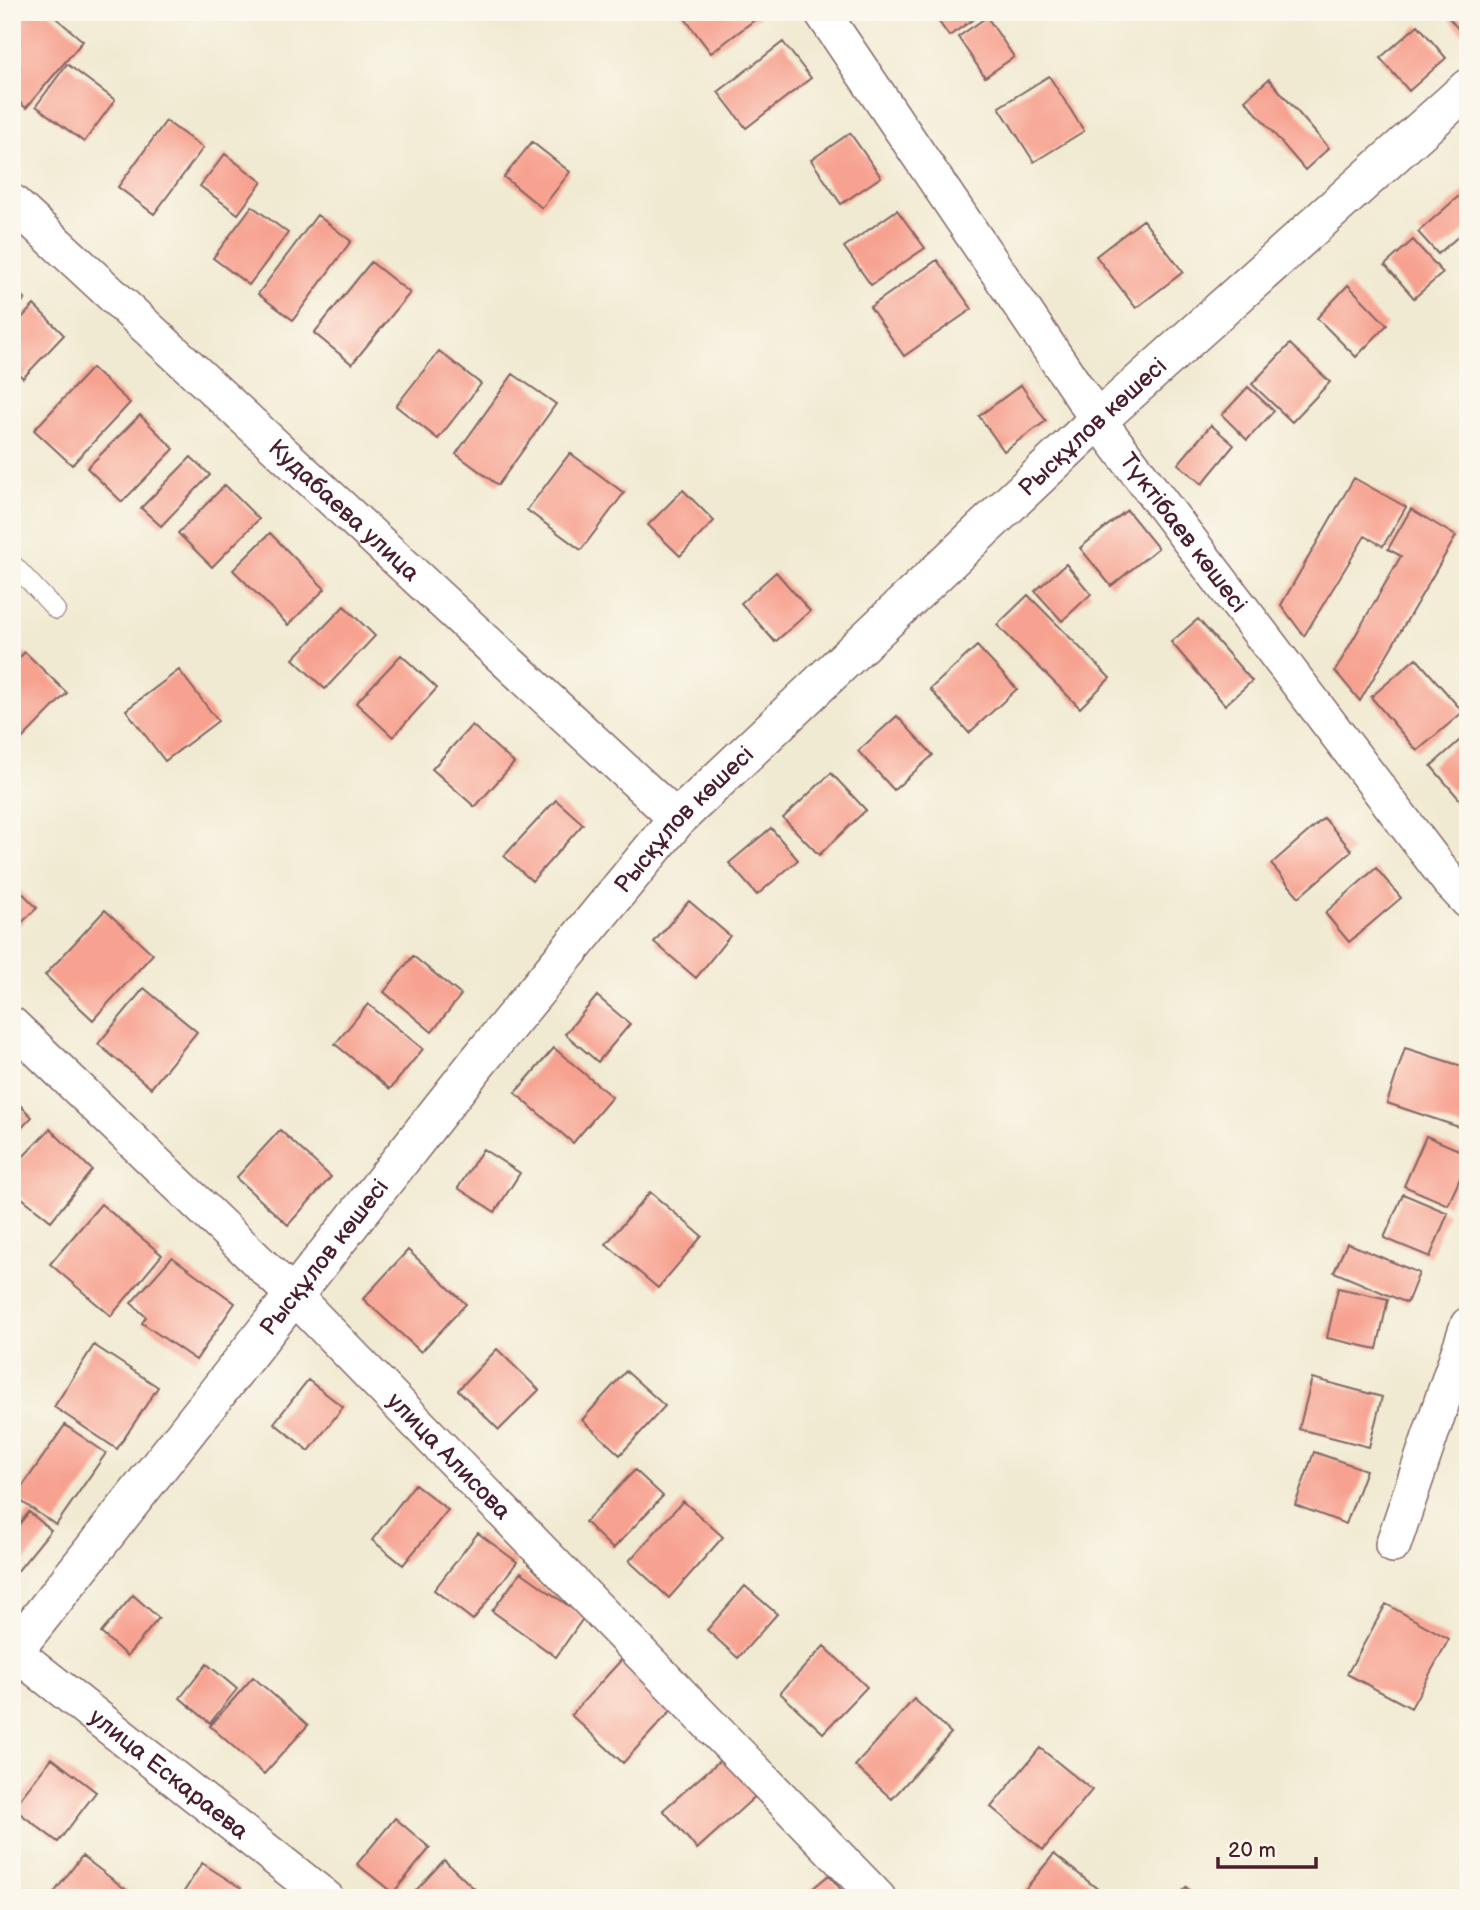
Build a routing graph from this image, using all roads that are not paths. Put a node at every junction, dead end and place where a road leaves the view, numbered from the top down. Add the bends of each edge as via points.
1 (822, 12) edge
2 (1468, 88) edge
3 (12, 202) edge
4 (1098, 420) junction
5 (12, 563) edge
6 (56, 610) dead end
7 (677, 819) junction
8 (1468, 901) edge
9 (12, 1025) edge
10 (293, 1294) junction
11 (1468, 1325) edge
12 (1393, 1545) dead end
13 (13, 1651) edge
14 (326, 1898) edge
15 (878, 1898) edge

1 - 4 street, Түктібаев көшесі
2 - 4 street, Рысқұлов көшесі
3 - 7 street, Кудабаева улица
4 - 7 street, Рысқұлов көшесі
4 - 8 street, Түктібаев көшесі
5 - 6 lane
7 - 10 street, Рысқұлов көшесі
9 - 10 street, улица Алисова
10 - 13 street, Рысқұлов көшесі
10 - 15 street, улица Алисова
11 - 12 street
13 - 14 street, улица Ескараева

